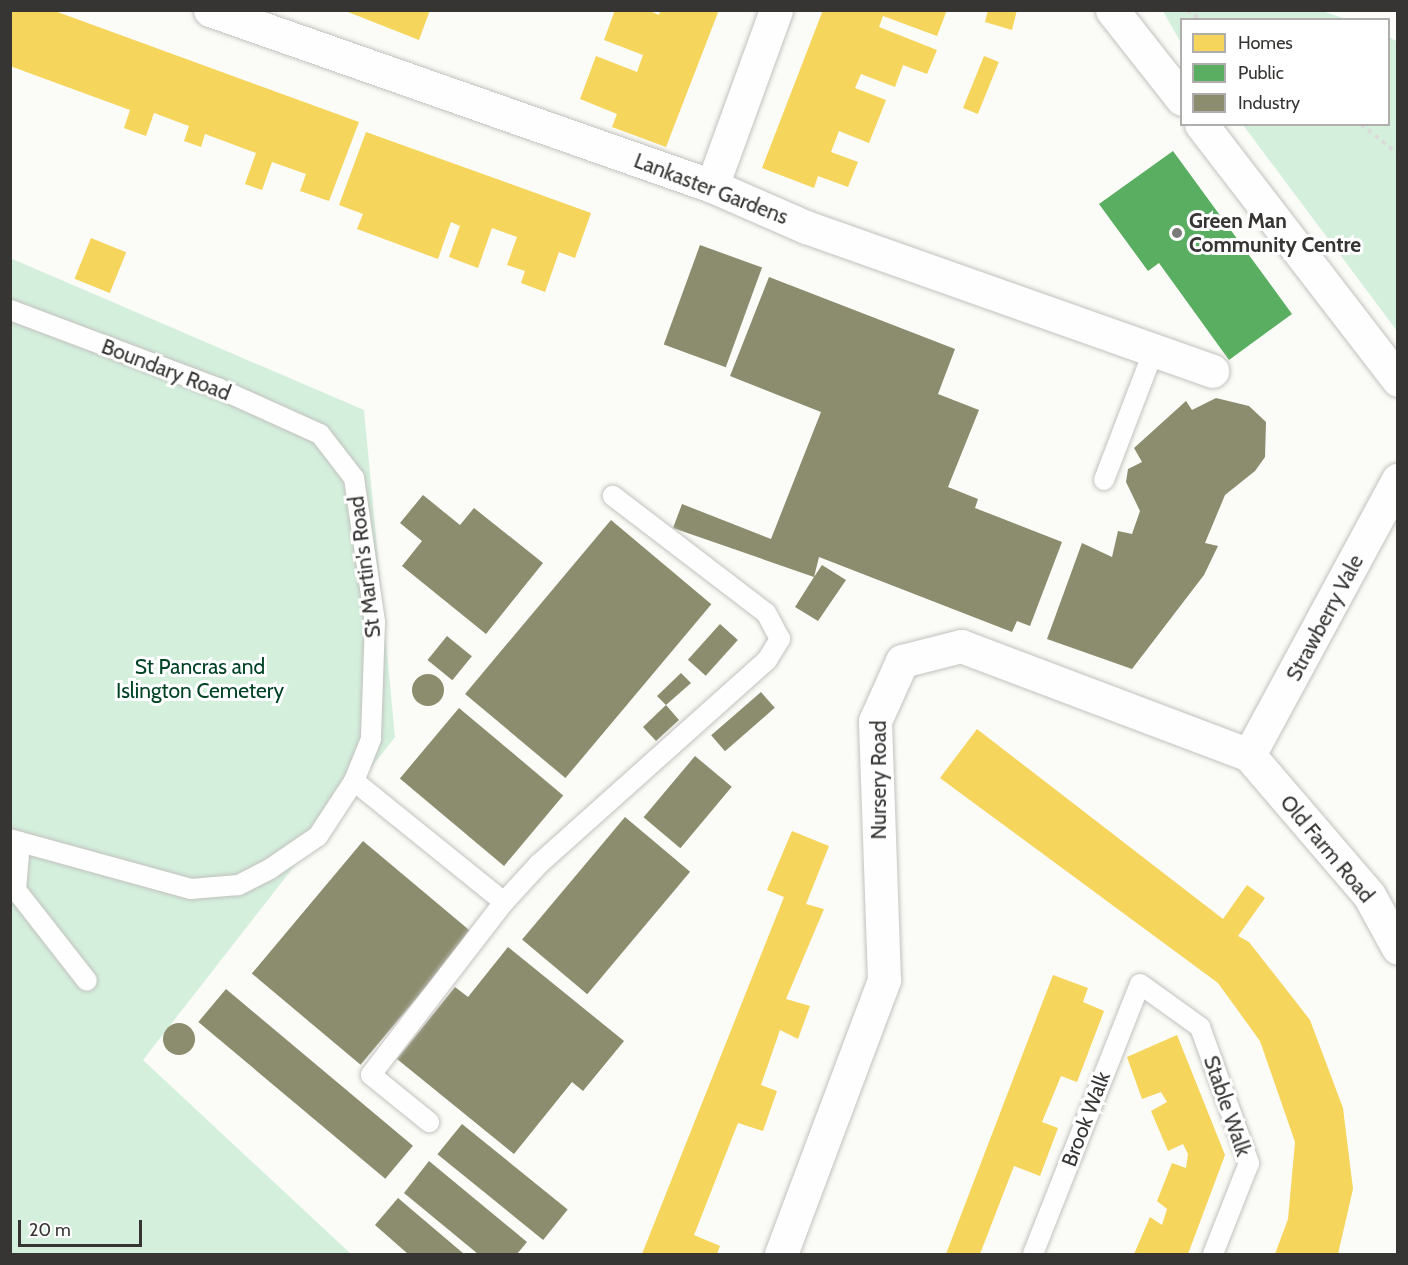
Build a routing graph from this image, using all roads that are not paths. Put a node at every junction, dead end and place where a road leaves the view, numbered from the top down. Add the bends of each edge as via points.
1 (210, 10) edge
2 (776, 10) edge
3 (1112, 10) edge
4 (1180, 96) edge
5 (1203, 126) edge
6 (712, 186) junction
7 (10, 310) edge
8 (1154, 350) junction
9 (1212, 371) dead end
10 (1398, 381) edge
11 (320, 434) joint
12 (1104, 480) dead end
13 (1398, 480) edge
14 (613, 496) dead end
15 (1249, 755) junction
16 (354, 781) junction
17 (15, 840) edge
18 (504, 902) junction
19 (1398, 948) edge
20 (87, 981) dead end
21 (1140, 984) joint
22 (429, 1122) dead end
23 (781, 1254) edge
24 (1033, 1254) edge
25 (1213, 1254) edge

1 - 6 street, Lankaster Gardens
2 - 6 street
3 - 4 street
5 - 10 street
6 - 8 street, Lankaster Gardens via 806,227
7 - 11 lane, Boundary Road via 218,388
8 - 9 street, Lankaster Gardens
8 - 12 lane
11 - 16 lane, St Martin's Road via 354,478 375,622 371,739
13 - 15 street, Strawberry Vale
14 - 18 lane via 766,613 780,639 767,660 539,864
15 - 19 street, Old Farm Road via 1369,895
15 - 23 street, Nursery Road via 961,646 902,661 875,721 884,980
16 - 17 lane, St Martin's Road via 318,836 238,885 191,889
16 - 18 lane
17 - 20 lane via 16,890
18 - 22 lane via 371,1076
21 - 24 lane, Brook Walk
21 - 25 lane, Stable Walk via 1200,1027 1249,1162

